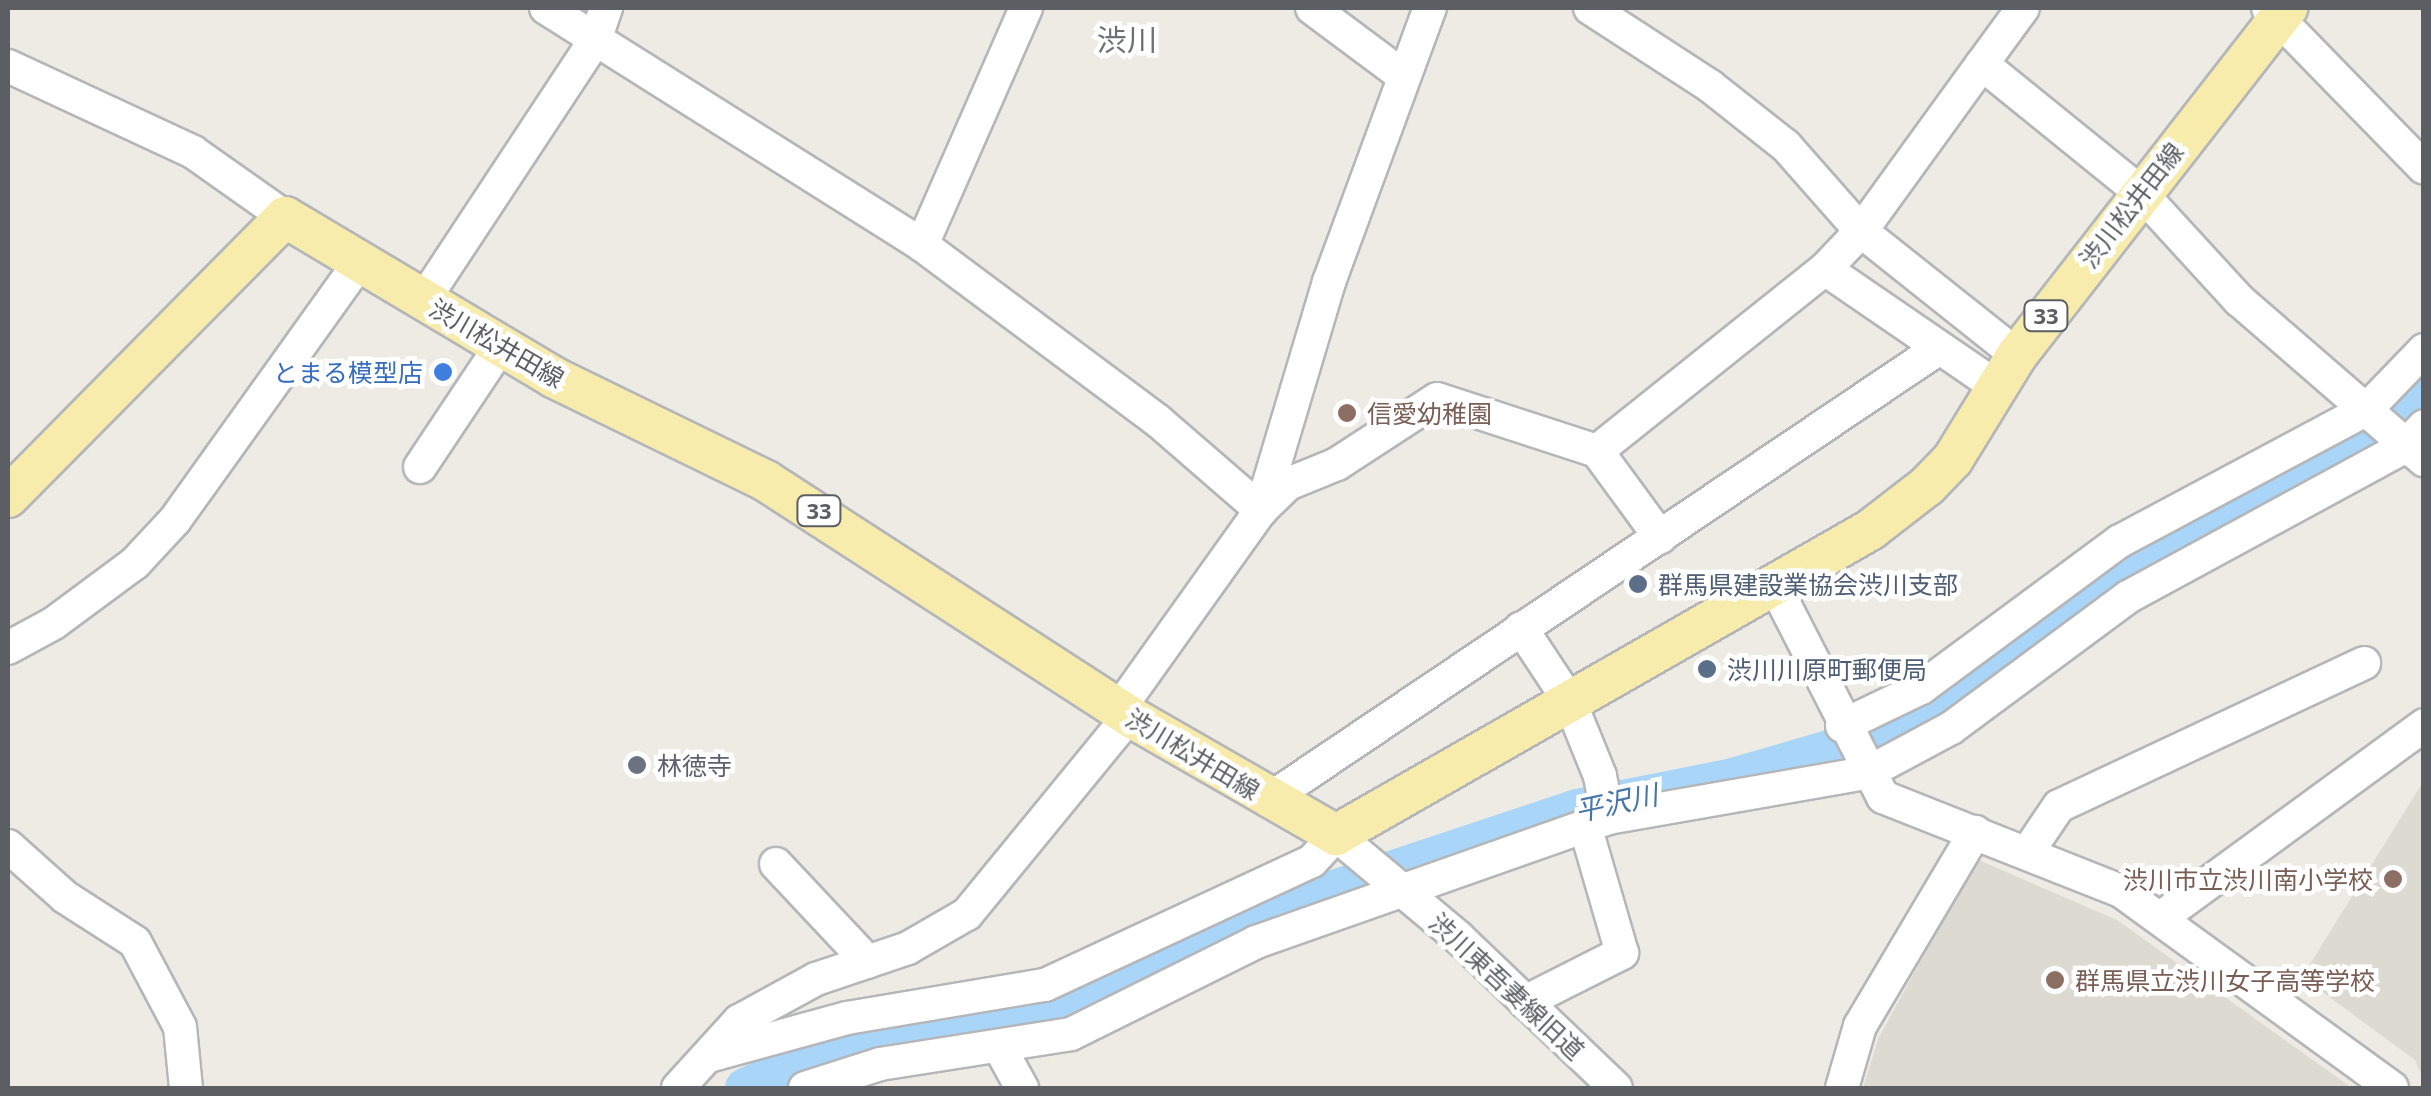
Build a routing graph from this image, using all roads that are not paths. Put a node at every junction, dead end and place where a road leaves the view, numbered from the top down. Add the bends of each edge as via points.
1 (546, 8) edge
2 (606, 8) edge
3 (1026, 8) edge
4 (1312, 8) edge
5 (1430, 8) edge
6 (1590, 8) edge
7 (2023, 8) edge
8 (2278, 10) edge
9 (594, 40) junction
10 (1982, 64) junction
11 (8, 66) edge
12 (1402, 75) junction
13 (2424, 168) edge
14 (2140, 192) junction
15 (284, 217) junction
16 (1861, 231) junction
17 (922, 245) junction
18 (359, 263) junction
19 (1825, 270) junction
20 (423, 301) junction
21 (500, 347) junction
22 (1938, 349) junction
23 (2424, 350) edge
24 (2006, 371) junction
25 (2369, 411) junction
26 (2412, 443) edge
27 (1597, 451) junction
28 (420, 467) dead end
29 (8, 497) edge
30 (1261, 510) junction
31 (1660, 537) junction
32 (1774, 586) junction
33 (1520, 628) junction
34 (8, 648) edge
35 (2364, 663) dead end
36 (1570, 702) junction
37 (1124, 713) junction
38 (2424, 725) edge
39 (1844, 730) junction
40 (1864, 768) junction
41 (1268, 800) junction
42 (1600, 818) junction
43 (1975, 832) junction
44 (8, 846) edge
45 (1349, 846) junction
46 (2027, 854) junction
47 (776, 864) dead end
48 (1402, 888) junction
49 (2162, 917) junction
50 (868, 962) junction
51 (1525, 1002) junction
52 (1000, 1048) junction
53 (712, 1055) junction
54 (186, 1088) edge
55 (678, 1088) edge
56 (805, 1088) edge
57 (1022, 1088) edge
58 (1616, 1088) edge
59 (1842, 1088) edge
60 (2392, 1088) edge

1 - 9 street
2 - 9 street
3 - 17 street
4 - 12 street
5 - 12 street
6 - 16 street via 1710,86 1786,146
7 - 10 street
8 - 13 street
8 - 14 main road, 渋川松井田線 / 33
9 - 17 street
9 - 20 street
10 - 14 street
10 - 16 street
11 - 15 street via 193,152
12 - 30 street via 1329,282
14 - 24 main road, 渋川松井田線 / 33
14 - 25 street via 2240,300
15 - 18 main road, 渋川松井田線 / 33
15 - 29 main road
16 - 19 street
16 - 24 street
17 - 30 street via 1156,420
18 - 20 main road, 渋川松井田線 / 33
18 - 34 street via 175,520 134,564 54,624
19 - 22 street
19 - 27 street
20 - 21 main road, 渋川松井田線 / 33
21 - 28 street
21 - 37 main road, 渋川松井田線 / 33 via 766,480
22 - 24 street
22 - 31 street
23 - 25 street
24 - 32 main road, 渋川松井田線 / 33 via 1953,458 1927,486 1870,530
25 - 26 street
25 - 39 street via 2120,542 1920,688
26 - 40 street via 2128,598 1952,728
27 - 30 street via 1437,399 1337,464 1288,484
27 - 31 street
30 - 37 street
31 - 33 street
32 - 36 main road, 渋川松井田線 / 33
32 - 39 street
33 - 36 street
33 - 41 street
35 - 46 street via 2060,806
36 - 42 street via 1600,776
36 - 45 main road, 渋川松井田線 / 33
37 - 41 main road, 渋川松井田線 / 33
37 - 50 street via 967,914
38 - 49 street
39 - 40 street
40 - 42 street
40 - 43 street via 1883,797
41 - 45 main road, 渋川松井田線 / 33
42 - 48 street
42 - 51 street via 1622,953
43 - 46 street
43 - 59 street via 1860,1026
44 - 54 street via 65,897 136,942 180,1027
45 - 48 street, 渋川東吾妻線旧道
45 - 53 street via 1045,985 846,1018
46 - 49 street via 2121,891
47 - 50 street
48 - 51 street, 渋川東吾妻線旧道
48 - 52 street via 1256,942 1071,1034
49 - 60 street
50 - 53 street via 816,979 740,1020
51 - 58 street, 渋川東吾妻線旧道
52 - 56 street via 880,1064
52 - 57 street
53 - 55 street

